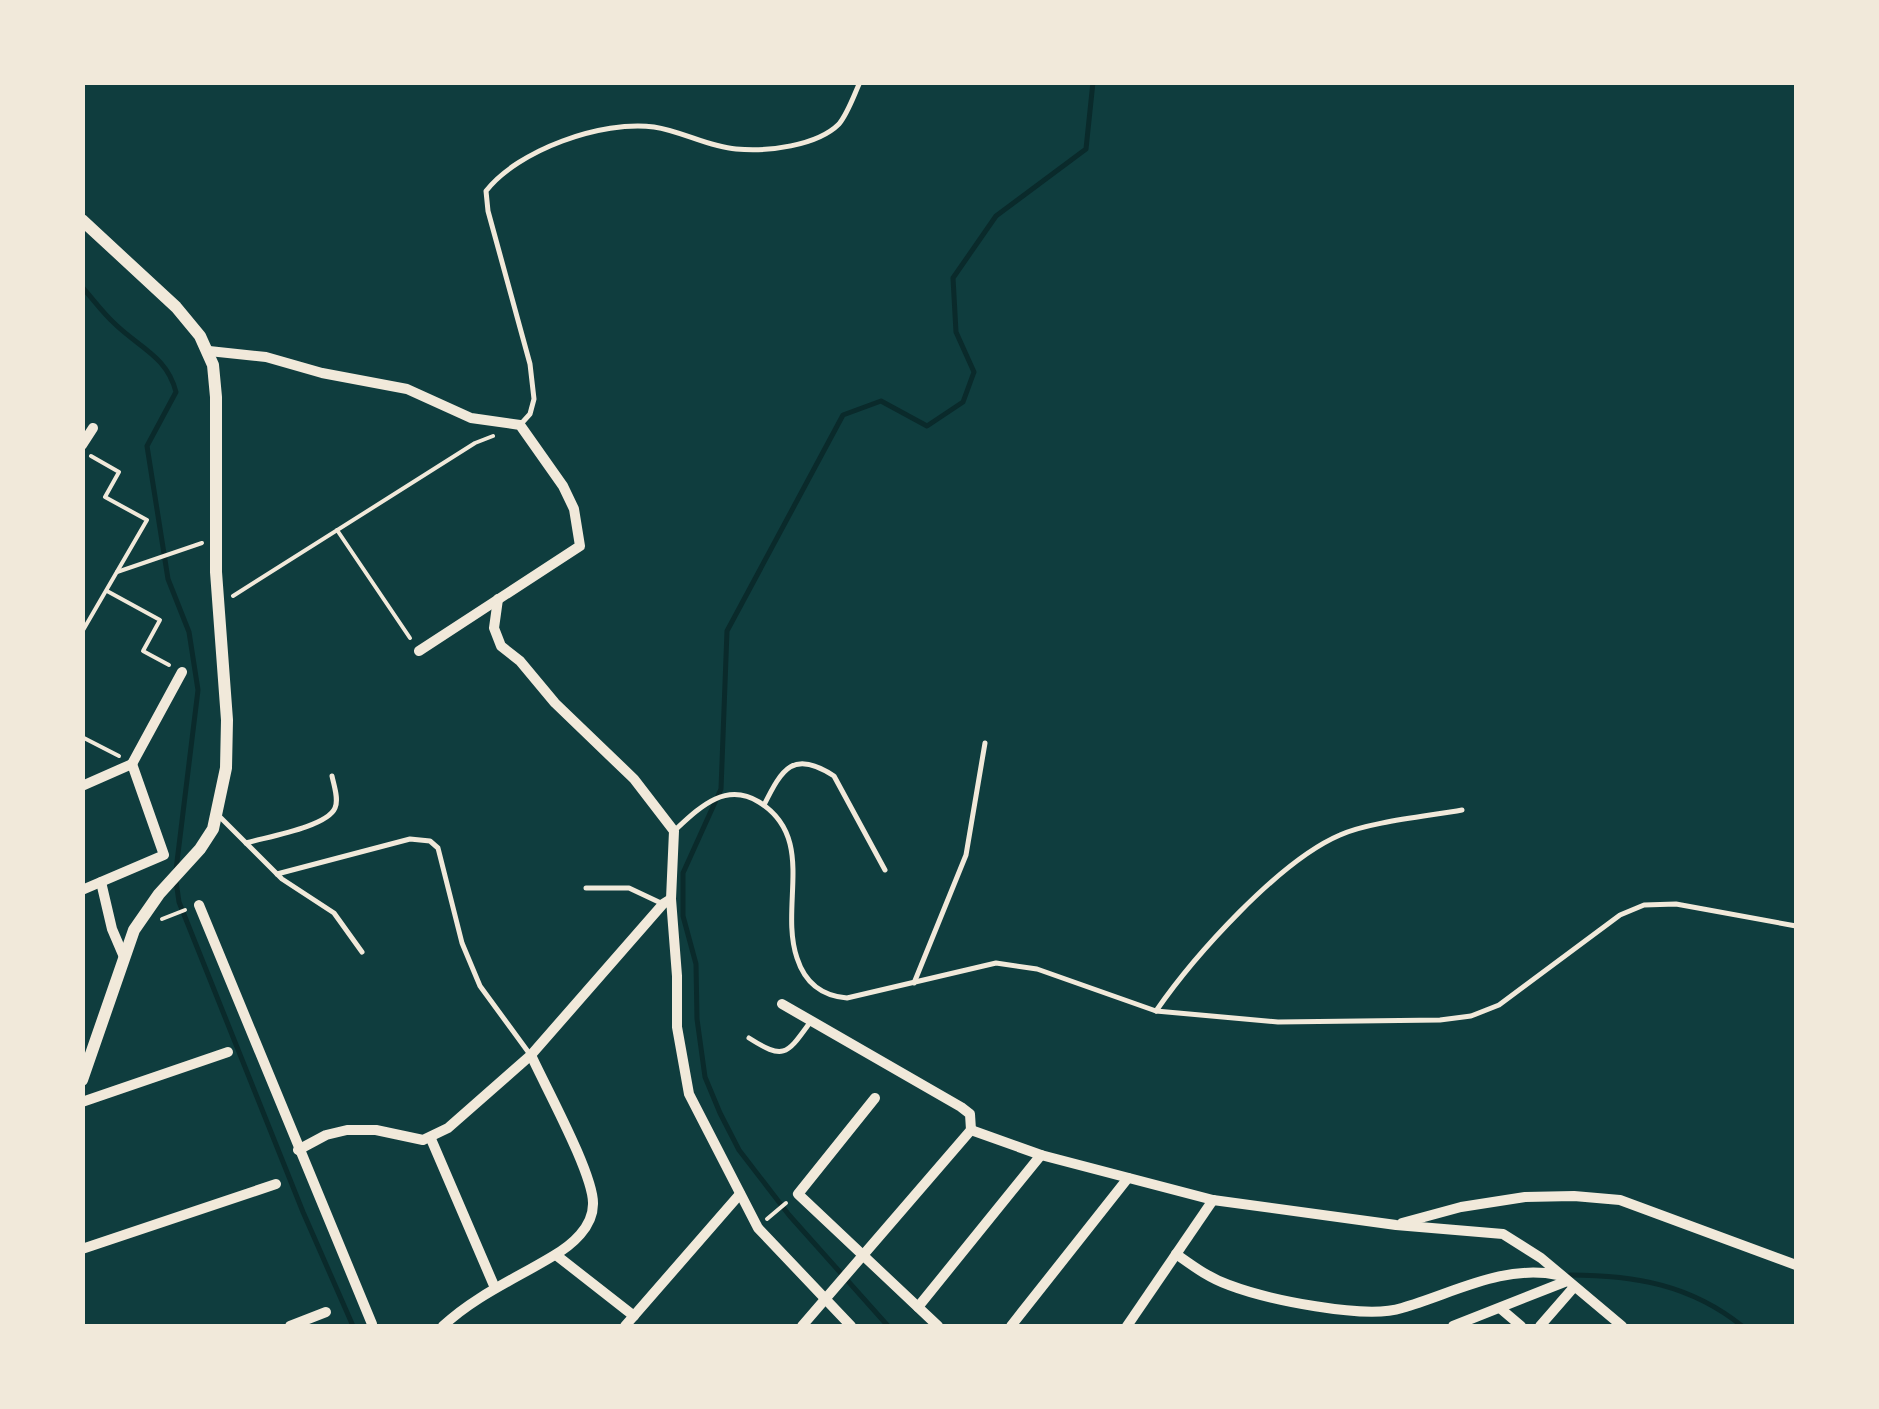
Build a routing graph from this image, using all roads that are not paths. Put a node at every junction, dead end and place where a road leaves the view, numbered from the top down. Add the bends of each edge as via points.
1 (860, 82) edge
2 (82, 220) edge
3 (208, 351) junction
4 (520, 425) junction
5 (93, 428) dead end
6 (82, 448) edge
7 (498, 599) junction
8 (419, 651) road end
9 (182, 672) road end
10 (984, 743) dead end
11 (132, 764) junction
12 (332, 776) dead end
13 (82, 786) edge
14 (764, 805) junction
15 (1462, 810) dead end
16 (218, 814) junction
17 (674, 831) junction
18 (246, 842) junction
19 (885, 870) dead end
20 (277, 874) junction
21 (101, 882) junction
22 (586, 888) dead end
23 (82, 890) edge
24 (667, 902) junction
25 (194, 907) road end
26 (1796, 926) edge
27 (362, 952) dead end
28 (124, 957) junction
29 (914, 983) junction
30 (782, 1004) dead end
31 (1156, 1010) junction
32 (812, 1021) junction
33 (749, 1038) dead end
34 (228, 1052) dead end
35 (531, 1055) junction
36 (82, 1080) edge
37 (875, 1098) dead end
38 (82, 1102) edge
39 (971, 1130) junction
40 (431, 1139) junction
41 (298, 1150) junction
42 (1040, 1155) junction
43 (1128, 1178) junction
44 (276, 1184) dead end
45 (740, 1194) junction
46 (1213, 1200) junction
47 (1396, 1225) junction
48 (82, 1249) edge
49 (556, 1254) junction
50 (1176, 1254) junction
51 (863, 1255) junction
52 (1796, 1265) edge
53 (1567, 1281) junction
54 (495, 1288) junction
55 (825, 1299) junction
56 (918, 1307) junction
57 (1501, 1309) junction
58 (326, 1312) dead end
59 (634, 1316) junction
60 (372, 1324) dead end
61 (1133, 1324) edge
62 (290, 1326) edge
63 (443, 1326) edge
64 (625, 1326) edge
65 (802, 1326) edge
66 (850, 1326) edge
67 (938, 1326) edge
68 (1011, 1326) edge
69 (1453, 1326) edge
70 (1521, 1326) edge
71 (1540, 1326) edge
72 (1622, 1326) edge

1 - 4 lane via 841,122 818,140 736,149 654,127 618,127 533,152 499,175 486,191 488,211 534,399
2 - 3 street via 176,307
3 - 4 street via 407,389 470,418
3 - 16 street via 216,379 215,539 227,732
4 - 7 street via 563,486 580,546
5 - 6 street
7 - 8 street
7 - 17 street via 494,628 501,646 634,779
9 - 11 street
10 - 29 lane via 966,856
11 - 13 street
11 - 21 street via 164,855
12 - 18 lane via 337,803 322,822
14 - 17 lane via 728,794 708,801
14 - 19 lane via 789,765 822,768 834,776
14 - 29 lane via 791,840 796,956 812,985 847,998
15 - 31 lane via 1343,833 1312,850 1208,946
16 - 18 lane
16 - 28 street via 200,849 134,930
17 - 24 street
18 - 20 lane
20 - 27 lane via 334,913
20 - 35 lane via 410,839 430,841 438,848 480,986
21 - 23 street
21 - 28 street
22 - 24 lane via 629,888
24 - 35 street
24 - 45 street via 688,1094
25 - 41 street
26 - 31 lane via 1676,904 1644,905 1499,1005 1471,1016 1278,1022
28 - 36 street
29 - 31 lane via 996,964 1037,970
30 - 32 street
32 - 33 lane via 781,1052
32 - 39 street via 961,1107 970,1114
34 - 38 street
35 - 40 street
35 - 49 street via 593,1203 585,1229
37 - 51 street via 795,1197
39 - 42 street
39 - 51 street
40 - 41 street via 347,1130
40 - 54 street
41 - 60 street
42 - 43 street
42 - 56 street
43 - 46 street
43 - 68 street
44 - 48 street
45 - 55 street via 758,1228
45 - 59 street
46 - 47 street
46 - 50 street
47 - 52 street via 1525,1197 1620,1200
47 - 53 street via 1504,1234
49 - 54 street
49 - 59 street
50 - 53 street via 1232,1286 1371,1314 1504,1274 1543,1272
50 - 61 street
51 - 55 street
51 - 56 street
53 - 57 street
53 - 71 street
53 - 72 street
54 - 63 street
55 - 65 street
55 - 66 street
56 - 67 street
57 - 69 street
57 - 70 street
58 - 62 street
59 - 64 street

